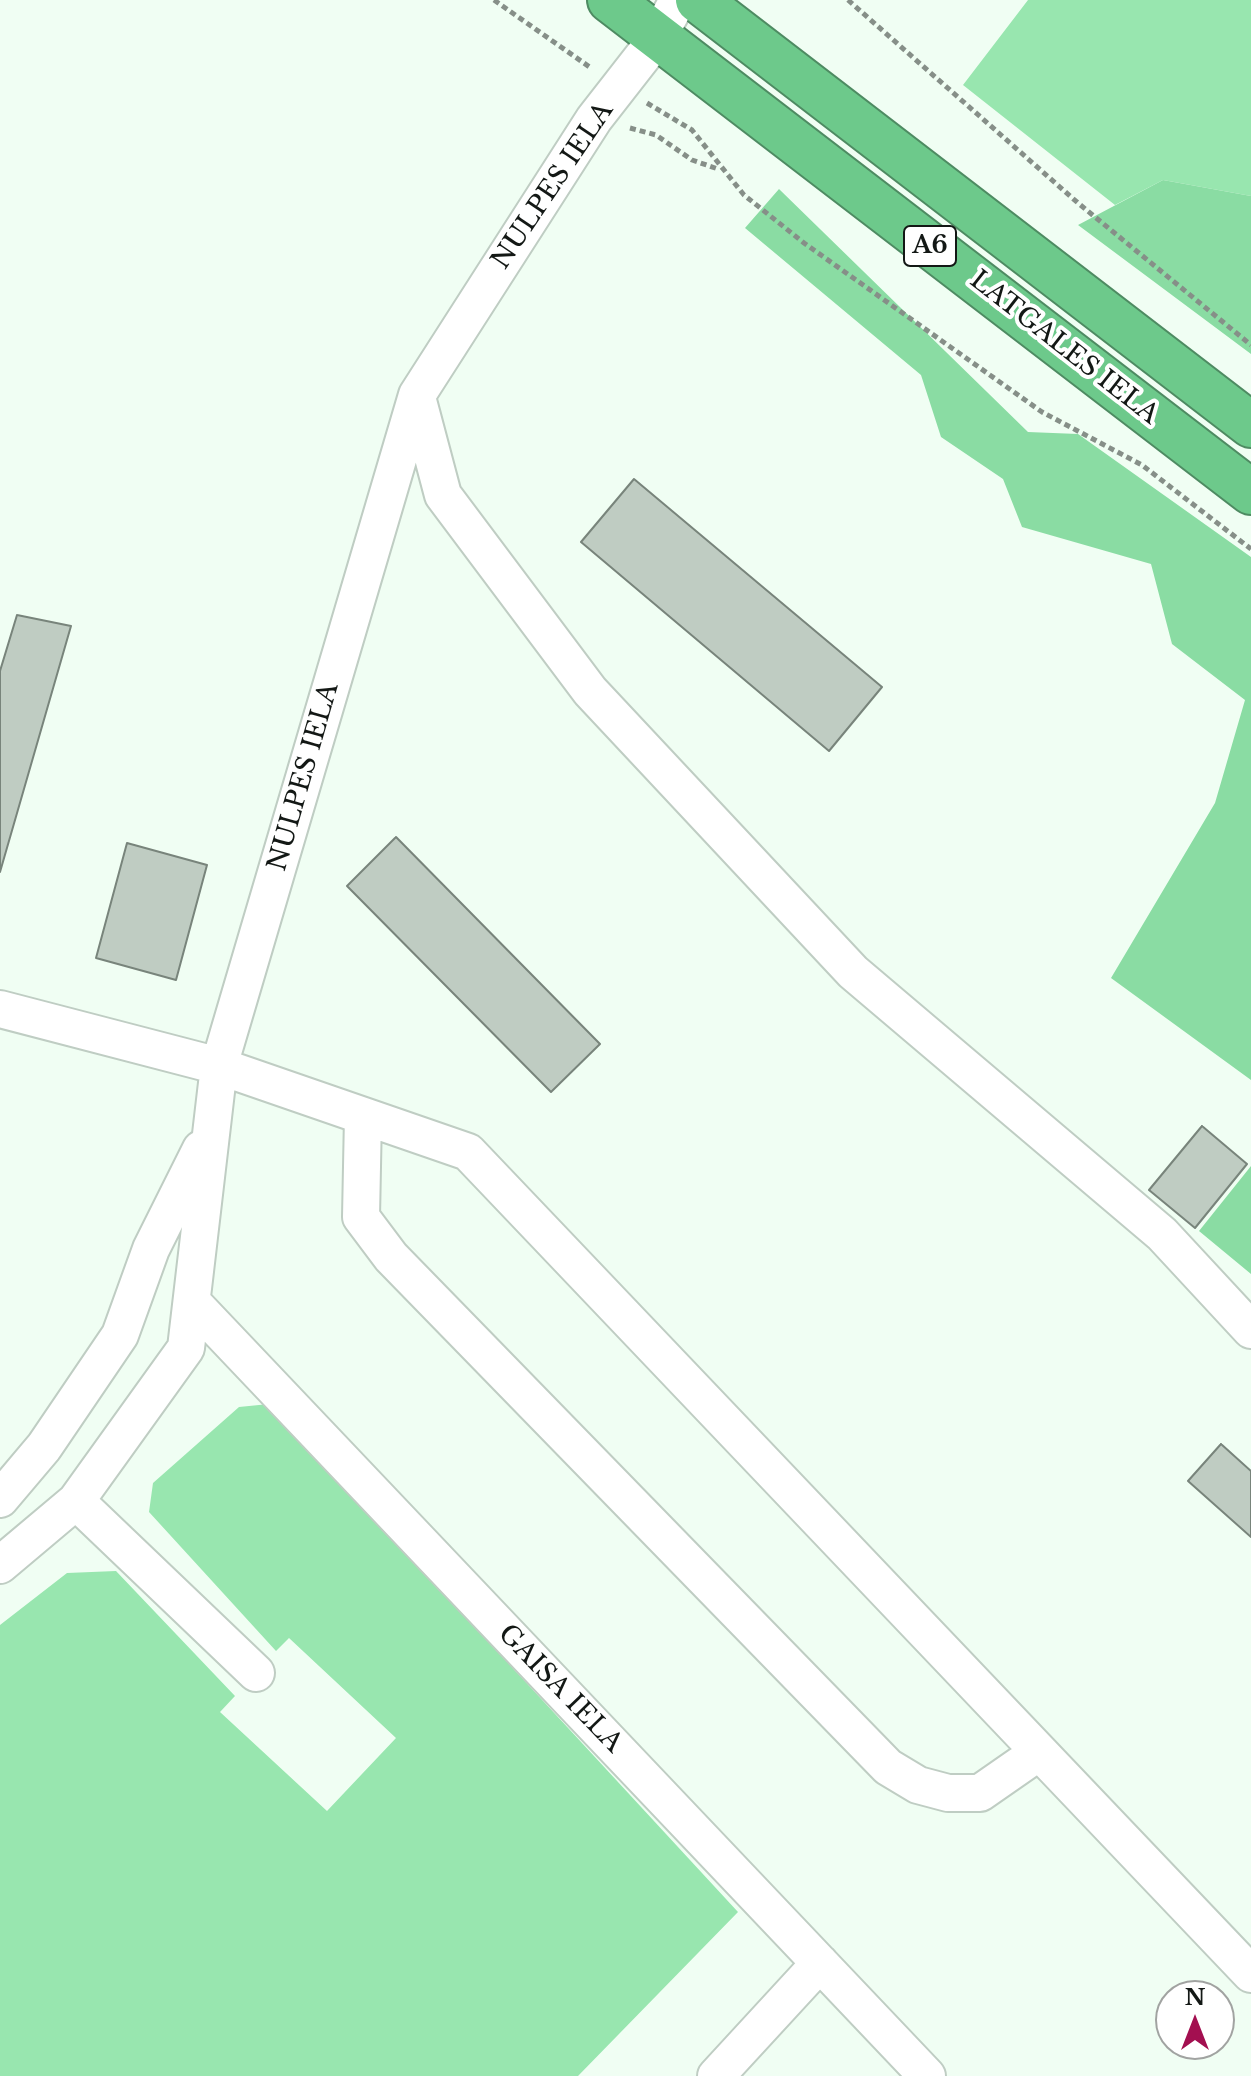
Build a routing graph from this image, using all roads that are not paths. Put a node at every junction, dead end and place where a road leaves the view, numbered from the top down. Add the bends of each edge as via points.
1 (610, 0) edge
2 (698, 0) edge
3 (668, 18) edge
4 (417, 395) junction
5 (1251, 425) edge
6 (1251, 492) edge
7 (0, 1009) edge
8 (219, 1066) junction
9 (363, 1116) junction
10 (213, 1126) junction
11 (193, 1303) junction
12 (1251, 1330) edge
13 (0, 1499) edge
14 (76, 1501) junction
15 (0, 1565) edge
16 (256, 1673) dead end
17 (1039, 1752) junction
18 (820, 1963) junction
19 (1251, 1974) edge
20 (716, 2076) edge
21 (927, 2076) edge

1 - 3 highway, LATGALES IELA / A6
2 - 5 highway, LATGALES IELA / A6
3 - 4 street, NULPES IELA via 594,119
3 - 6 highway, LATGALES IELA / A6
4 - 8 street, NULPES IELA
4 - 12 street via 443,495 590,691 853,972 1162,1234
7 - 8 street
8 - 9 street
8 - 10 street, NULPES IELA
9 - 17 street via 468,1152
9 - 17 street via 361,1217 391,1257 888,1767 933,1789 980,1793
10 - 11 street, NULPES IELA
10 - 13 street via 151,1249 120,1335 44,1447
11 - 14 street, NULPES IELA via 186,1348
11 - 18 street, GAISA IELA
14 - 15 street, NULPES IELA
14 - 16 street
17 - 19 street
18 - 20 street
18 - 21 street, GAISA IELA

